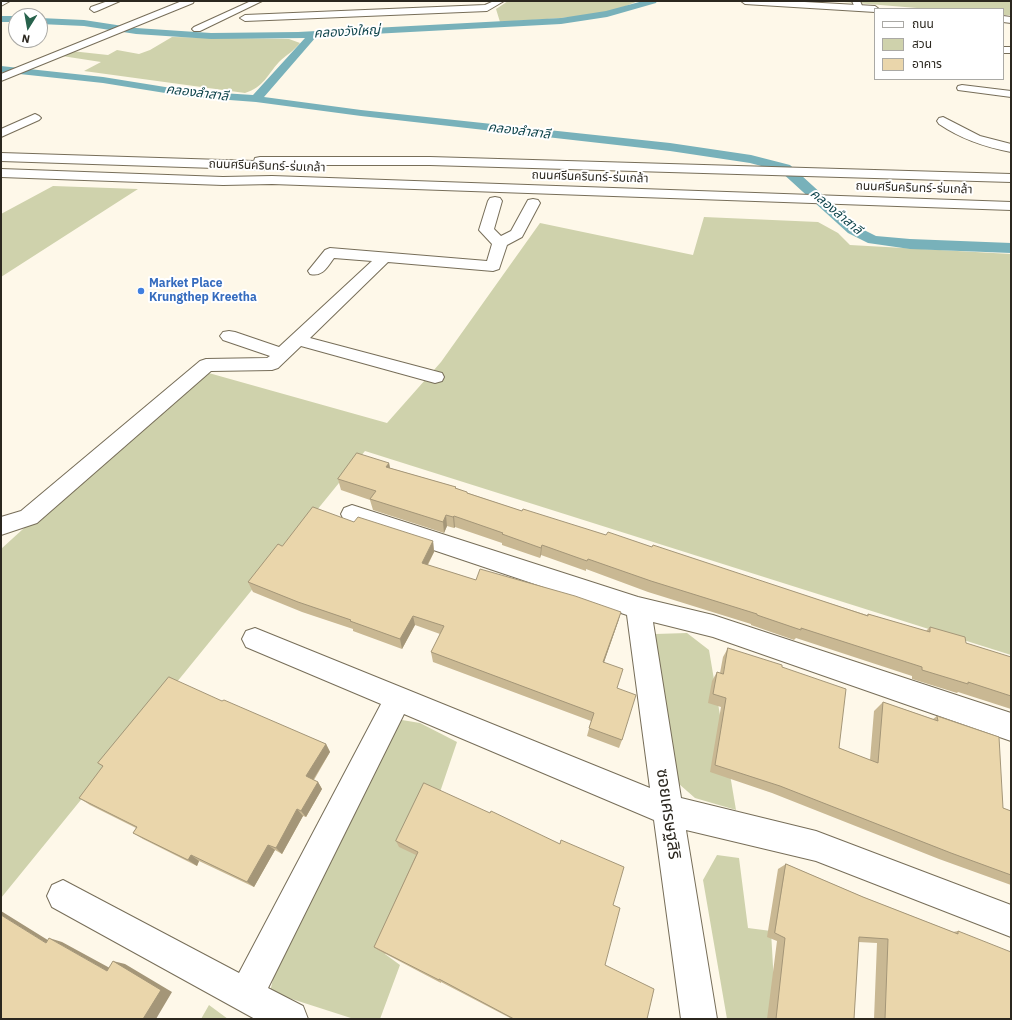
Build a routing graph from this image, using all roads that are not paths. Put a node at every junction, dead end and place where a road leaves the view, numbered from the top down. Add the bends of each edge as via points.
1 (6, 1) edge
2 (116, 1) edge
3 (190, 1) edge
4 (258, 1) edge
5 (500, 1) edge
6 (745, 1) edge
7 (393, 2) dead end
8 (1, 3) edge
9 (158, 3) dead end
10 (834, 4) edge
11 (858, 4) edge
12 (178, 6) junction
13 (318, 7) dead end
14 (94, 9) dead end
15 (874, 9) edge
16 (437, 10) junction
17 (300, 16) junction
18 (245, 18) dead end
19 (197, 29) dead end
20 (2, 77) edge
21 (962, 88) dead end
22 (1011, 94) edge
23 (35, 118) dead end
24 (943, 121) dead end
25 (1, 133) edge
26 (1011, 148) edge
27 (1, 157) edge
28 (170, 163) junction
29 (3, 174) edge
30 (1011, 178) edge
31 (223, 181) junction
32 (1011, 191) edge
33 (496, 201) junction
34 (533, 203) junction
35 (549, 203) dead end
36 (1011, 206) edge
37 (500, 243) junction
38 (385, 257) junction
39 (316, 271) dead end
40 (229, 336) dead end
41 (298, 340) junction
42 (282, 354) junction
43 (435, 377) dead end
44 (352, 514) dead end
45 (1, 526) edge
46 (638, 608) junction
47 (255, 639) dead end
48 (398, 698) junction
49 (1011, 727) edge
50 (667, 810) junction
51 (64, 896) dead end
52 (1011, 921) edge
53 (246, 996) junction
54 (290, 1019) edge
55 (699, 1019) edge

1 - 8 main road
2 - 14 main road
3 - 12 main road
4 - 19 main road
5 - 16 main road via 487,8
6 - 10 main road
7 - 16 main road
9 - 12 main road
10 - 11 main road
11 - 15 main road
12 - 20 main road
13 - 17 main road
16 - 17 main road
17 - 18 main road
21 - 22 main road
23 - 25 main road
24 - 26 main road via 973,139
27 - 28 main road, ถนนศรีนครินทร์-ร่มเกล้า
28 - 30 main road, ถนนศรีนครินทร์-ร่มเกล้า via 414,160
28 - 32 main road, ถนนศรีนครินทร์-ร่มเกล้า
29 - 31 main road, ถนนศรีนครินทร์-ร่มเกล้า
31 - 33 main road, ถนนศรีนครินทร์-ร่มเกล้า via 318,192
31 - 36 main road, ถนนศรีนครินทร์-ร่มเกล้า via 272,180
33 - 34 main road, ถนนศรีนครินทร์-ร่มเกล้า
33 - 37 main road via 486,230
34 - 35 main road, ถนนศรีนครินทร์-ร่มเกล้า
34 - 37 main road via 517,234
37 - 38 main road via 493,266
38 - 39 main road via 330,253
38 - 41 main road
40 - 42 main road
41 - 42 main road
41 - 43 main road
42 - 45 main road via 272,364 206,365 29,517
44 - 46 main road
46 - 49 main road via 713,626
46 - 50 main road, ซอยเศรษฐสิริ
47 - 48 main road
48 - 50 main road
48 - 53 main road
50 - 52 main road via 816,846
50 - 55 main road, ซอยเศรษฐสิริ
51 - 53 main road
53 - 54 main road

